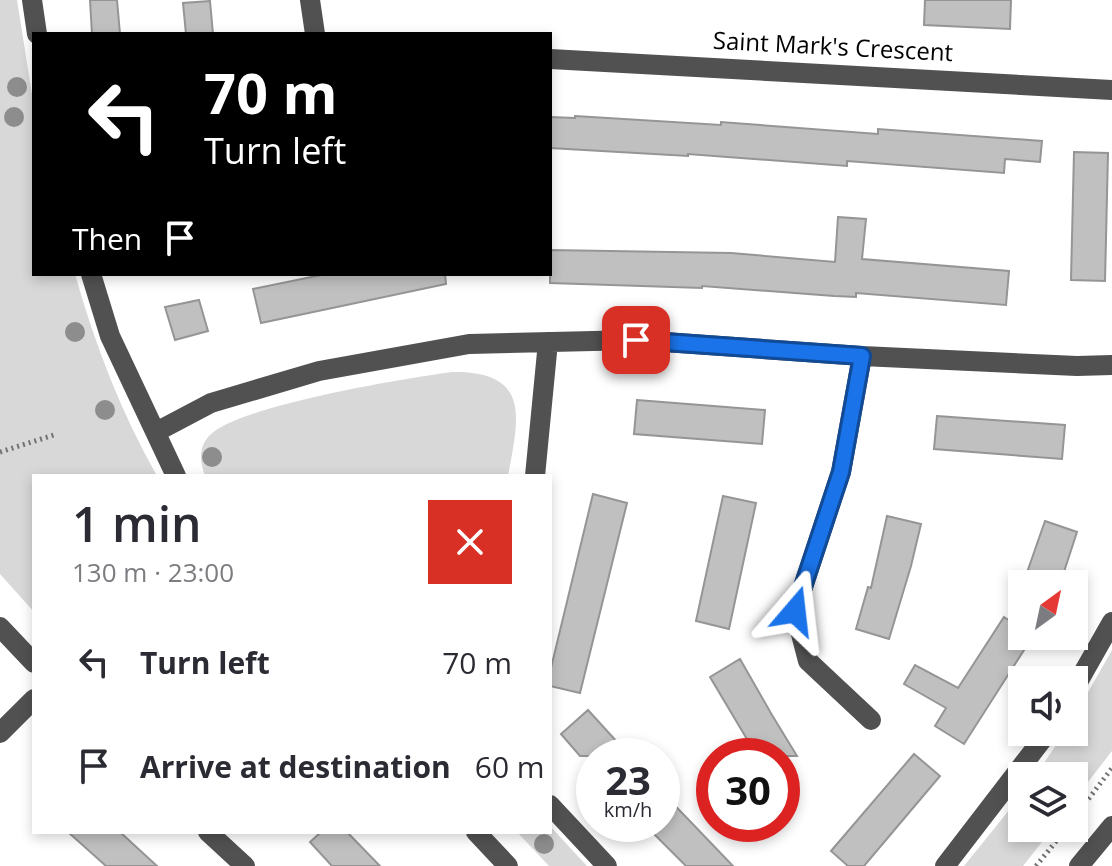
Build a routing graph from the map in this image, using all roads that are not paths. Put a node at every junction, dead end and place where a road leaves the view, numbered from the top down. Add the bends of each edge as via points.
1 (32, 0) edge
2 (310, 0) edge
3 (37, 32) edge
4 (315, 32) edge
5 (552, 59) edge
6 (1112, 90) edge
7 (92, 276) edge
8 (548, 342) junction
9 (862, 356) junction
10 (1112, 365) edge
11 (156, 432) junction
12 (175, 474) edge
13 (535, 474) edge
14 (1112, 622) edge
15 (0, 627) edge
16 (32, 661) edge
17 (1087, 666) edge
18 (32, 701) edge
19 (871, 720) dead end
20 (0, 733) edge
21 (1040, 746) edge
22 (552, 807) edge
23 (213, 834) edge
24 (478, 834) edge
25 (1109, 837) edge
26 (245, 866) edge
27 (508, 866) edge
28 (607, 866) edge
29 (945, 866) edge
30 (1079, 866) edge

1 - 3 street
2 - 4 street
5 - 6 street, Saint Mark's Crescent
7 - 11 street via 110,336
8 - 9 street via 636,340
8 - 11 street via 469,344 319,371 211,403
8 - 13 street
9 - 10 street
9 - 19 street via 841,472 795,611 808,661
11 - 12 street
14 - 17 street
15 - 16 street
18 - 20 street
21 - 29 street
22 - 28 street
23 - 26 street
24 - 27 street
25 - 30 street

